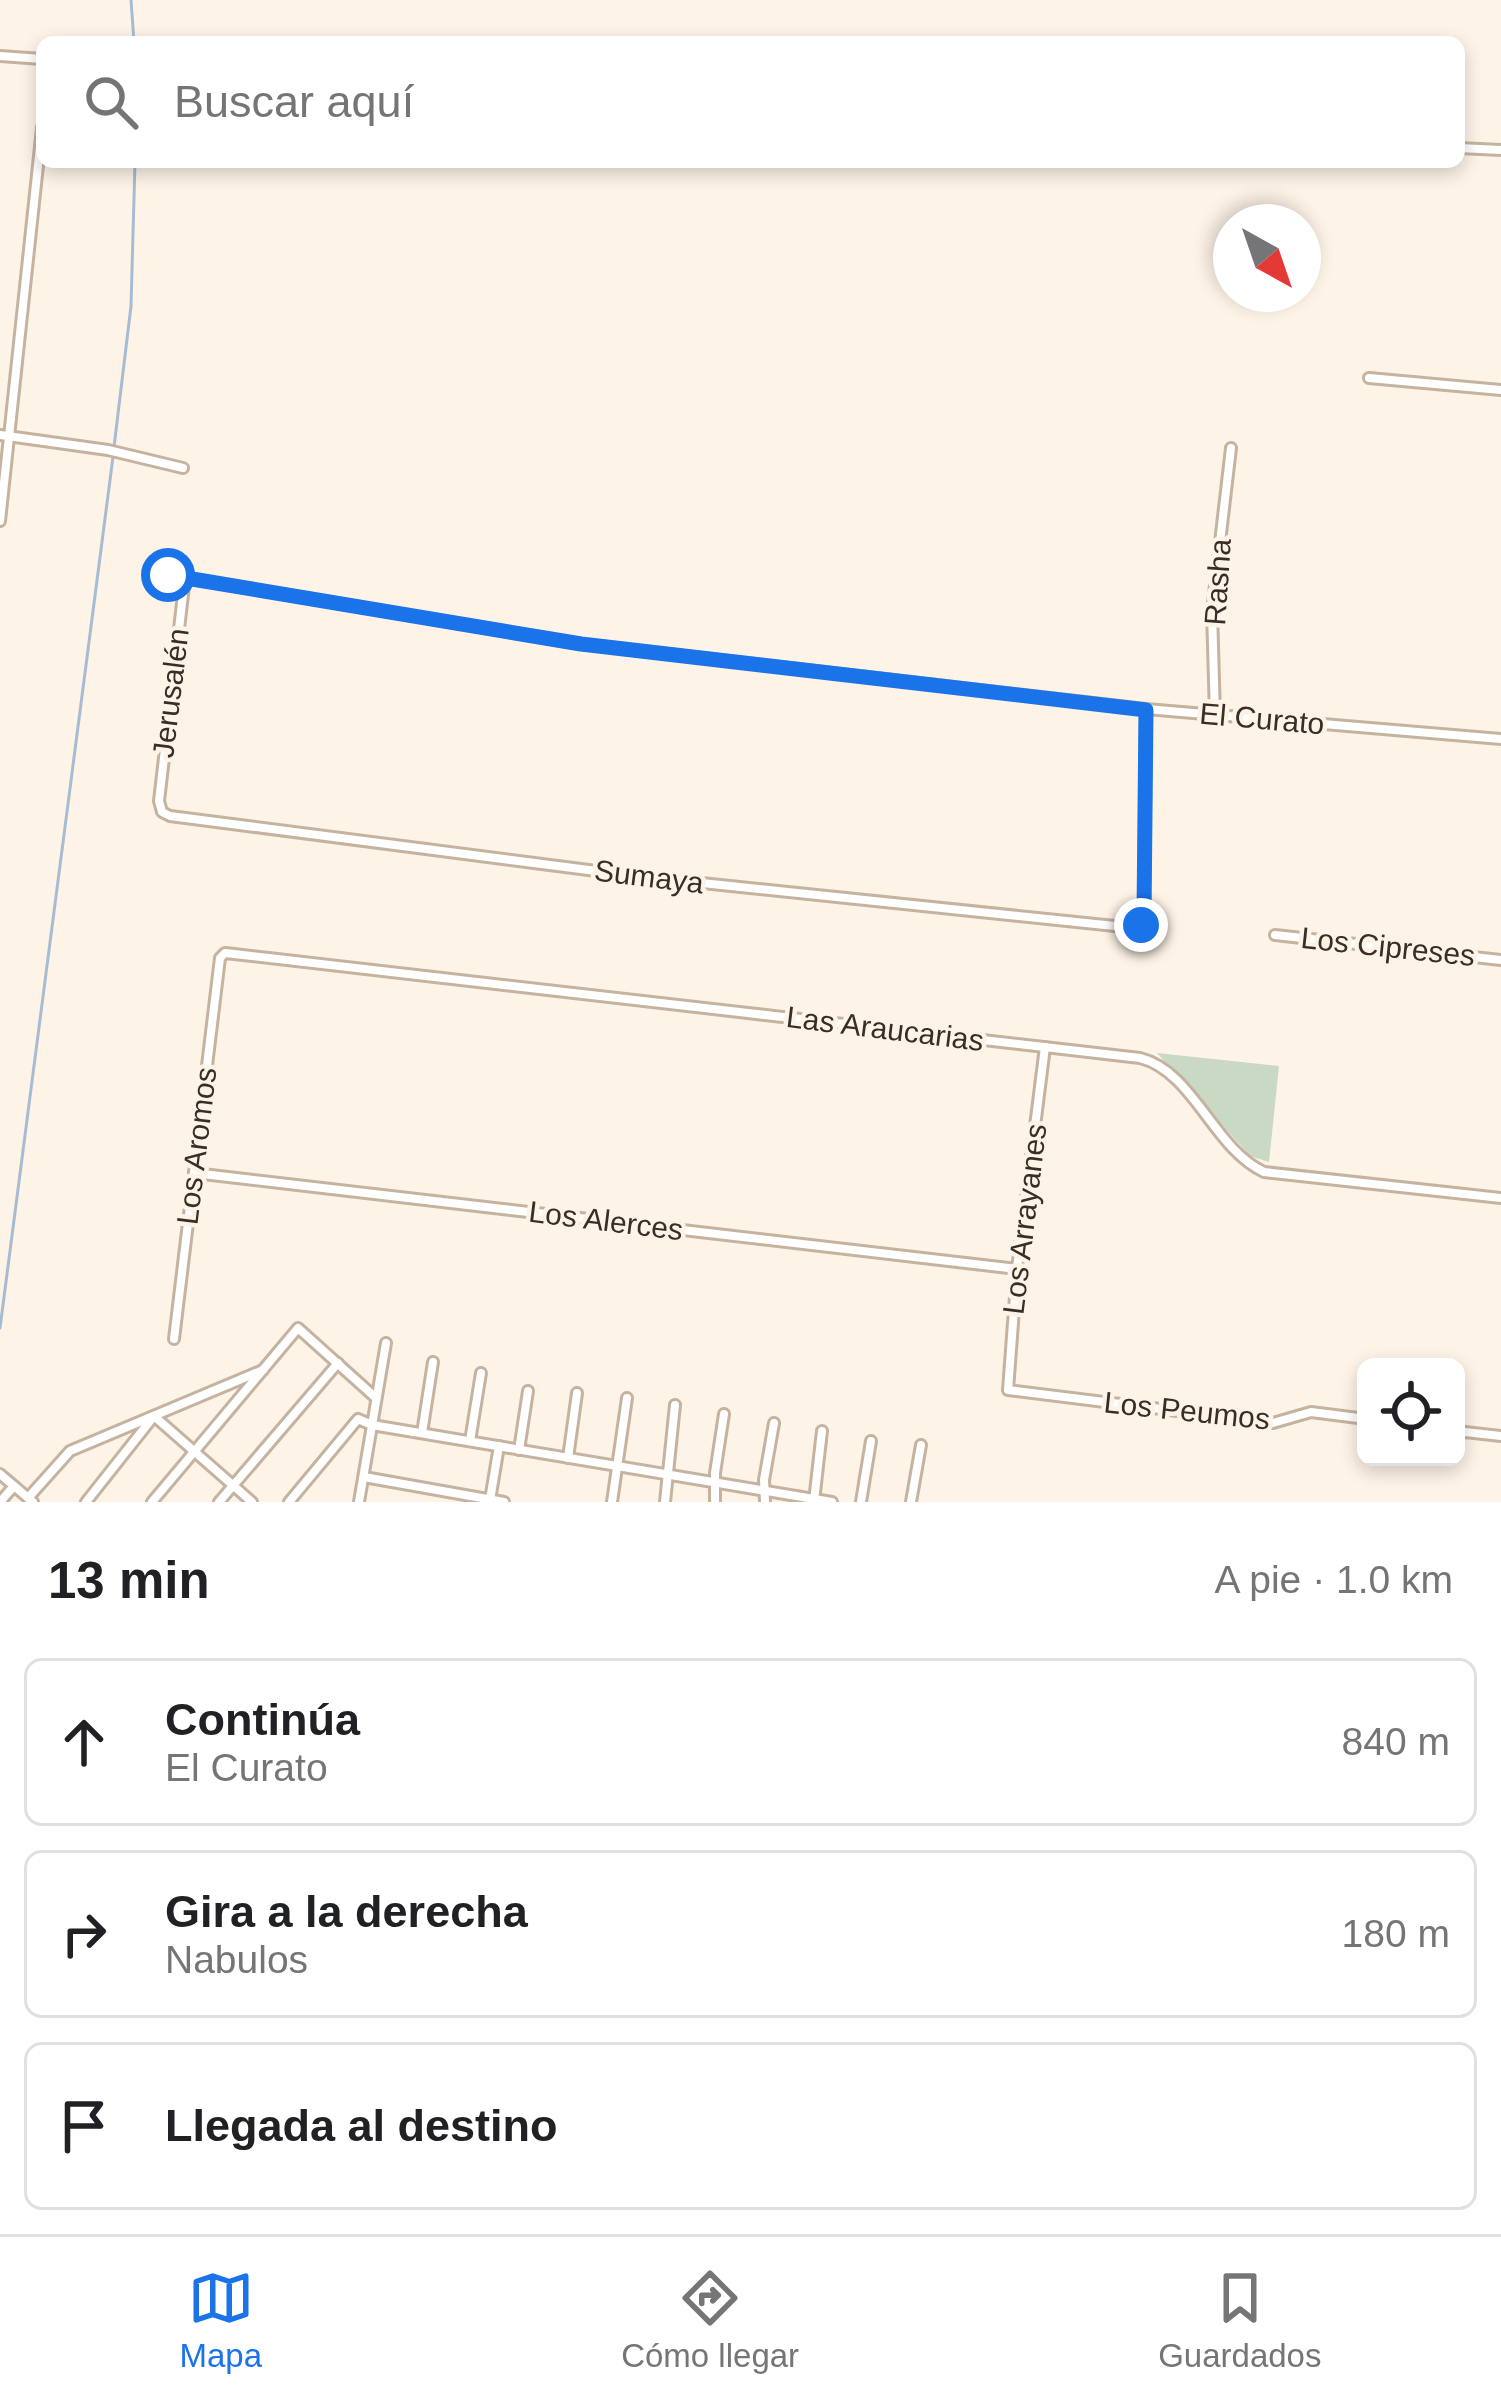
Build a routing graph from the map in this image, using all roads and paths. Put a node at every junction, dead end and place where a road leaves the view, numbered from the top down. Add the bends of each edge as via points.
1 (0, 56) edge
2 (36, 59) edge
3 (1465, 148) edge
4 (1501, 150) edge
5 (37, 168) edge
6 (1369, 378) dead end
7 (1501, 390) edge
8 (5, 436) edge
9 (1231, 448) dead end
10 (183, 468) dead end
11 (0, 521) edge
12 (168, 575) dead end
13 (190, 579) junction
14 (1146, 710) junction
15 (1216, 716) junction
16 (1501, 739) edge
17 (160, 809) joint
18 (1275, 935) dead end
19 (224, 953) joint
20 (1501, 960) edge
21 (1045, 1048) junction
22 (194, 1173) junction
23 (1501, 1198) edge
24 (1017, 1269) junction
25 (174, 1339) dead end
26 (386, 1343) dead end
27 (433, 1362) dead end
28 (338, 1363) junction
29 (264, 1370) junction
30 (481, 1373) dead end
31 (1008, 1390) joint
32 (528, 1391) dead end
33 (578, 1393) dead end
34 (376, 1398) junction
35 (627, 1398) dead end
36 (675, 1405) dead end
37 (724, 1414) dead end
38 (154, 1416) junction
39 (1357, 1418) edge
40 (773, 1424) dead end
41 (372, 1425) junction
42 (822, 1431) dead end
43 (1465, 1432) edge
44 (422, 1433) junction
45 (1501, 1436) edge
46 (871, 1441) dead end
47 (470, 1442) junction
48 (921, 1445) dead end
49 (499, 1446) junction
50 (519, 1450) junction
51 (194, 1453) junction
52 (568, 1458) junction
53 (618, 1466) junction
54 (0, 1474) edge
55 (667, 1474) junction
56 (364, 1477) junction
57 (716, 1483) junction
58 (233, 1485) junction
59 (14, 1486) junction
60 (764, 1491) junction
61 (490, 1499) edge
62 (30, 1500) edge
63 (814, 1500) edge
64 (0, 1502) edge
65 (86, 1502) edge
66 (152, 1502) edge
67 (219, 1502) edge
68 (252, 1502) edge
69 (289, 1502) edge
70 (359, 1502) edge
71 (504, 1502) edge
72 (613, 1502) edge
73 (664, 1502) edge
74 (715, 1502) edge
75 (765, 1502) edge
76 (832, 1502) edge
77 (861, 1502) edge
78 (911, 1502) edge

1 - 2 street
3 - 4 street
5 - 8 street
6 - 7 street
8 - 10 street
8 - 11 street
9 - 15 street, Rasha via 1212,611
12 - 13 street, El Curato
13 - 14 street, El Curato via 581,644
13 - 17 street, Jerusalén
14 - 15 street, El Curato
14 - 17 street, Sumaya via 1144,915 1130,928 634,876
15 - 16 street, El Curato
18 - 20 street, Los Cipreses
19 - 21 street, Las Araucarias
19 - 22 street, Los Aromos
21 - 23 street, Las Araucarias via 1155,1062 1264,1172
21 - 24 street, Los Arrayanes
22 - 24 street, Los Alerces
22 - 25 street, Los Aromos
24 - 31 street, Los Arrayanes
26 - 34 street
27 - 44 street
28 - 29 street via 298,1328
28 - 34 street
28 - 58 street
29 - 38 street
29 - 51 street
30 - 47 street
31 - 39 street, Los Peumos via 1273,1423 1311,1412
32 - 50 street
33 - 52 street
34 - 41 street
35 - 53 street
36 - 55 street
37 - 57 street
38 - 51 street
38 - 62 street via 65,1454
38 - 65 street
40 - 60 street
41 - 44 street
41 - 56 street
41 - 69 street via 358,1419
42 - 63 street
43 - 45 street
44 - 47 street
46 - 77 street
47 - 49 street
48 - 78 street
49 - 50 street
49 - 61 street
50 - 52 street
51 - 58 street
51 - 66 street
52 - 53 street
53 - 55 street
53 - 72 street
54 - 59 street
55 - 57 street
55 - 73 street
56 - 61 street
56 - 70 street
57 - 60 street
57 - 74 street
58 - 67 street
58 - 68 street
59 - 62 street
59 - 64 street
60 - 63 street
60 - 75 street
61 - 71 street
63 - 76 street

